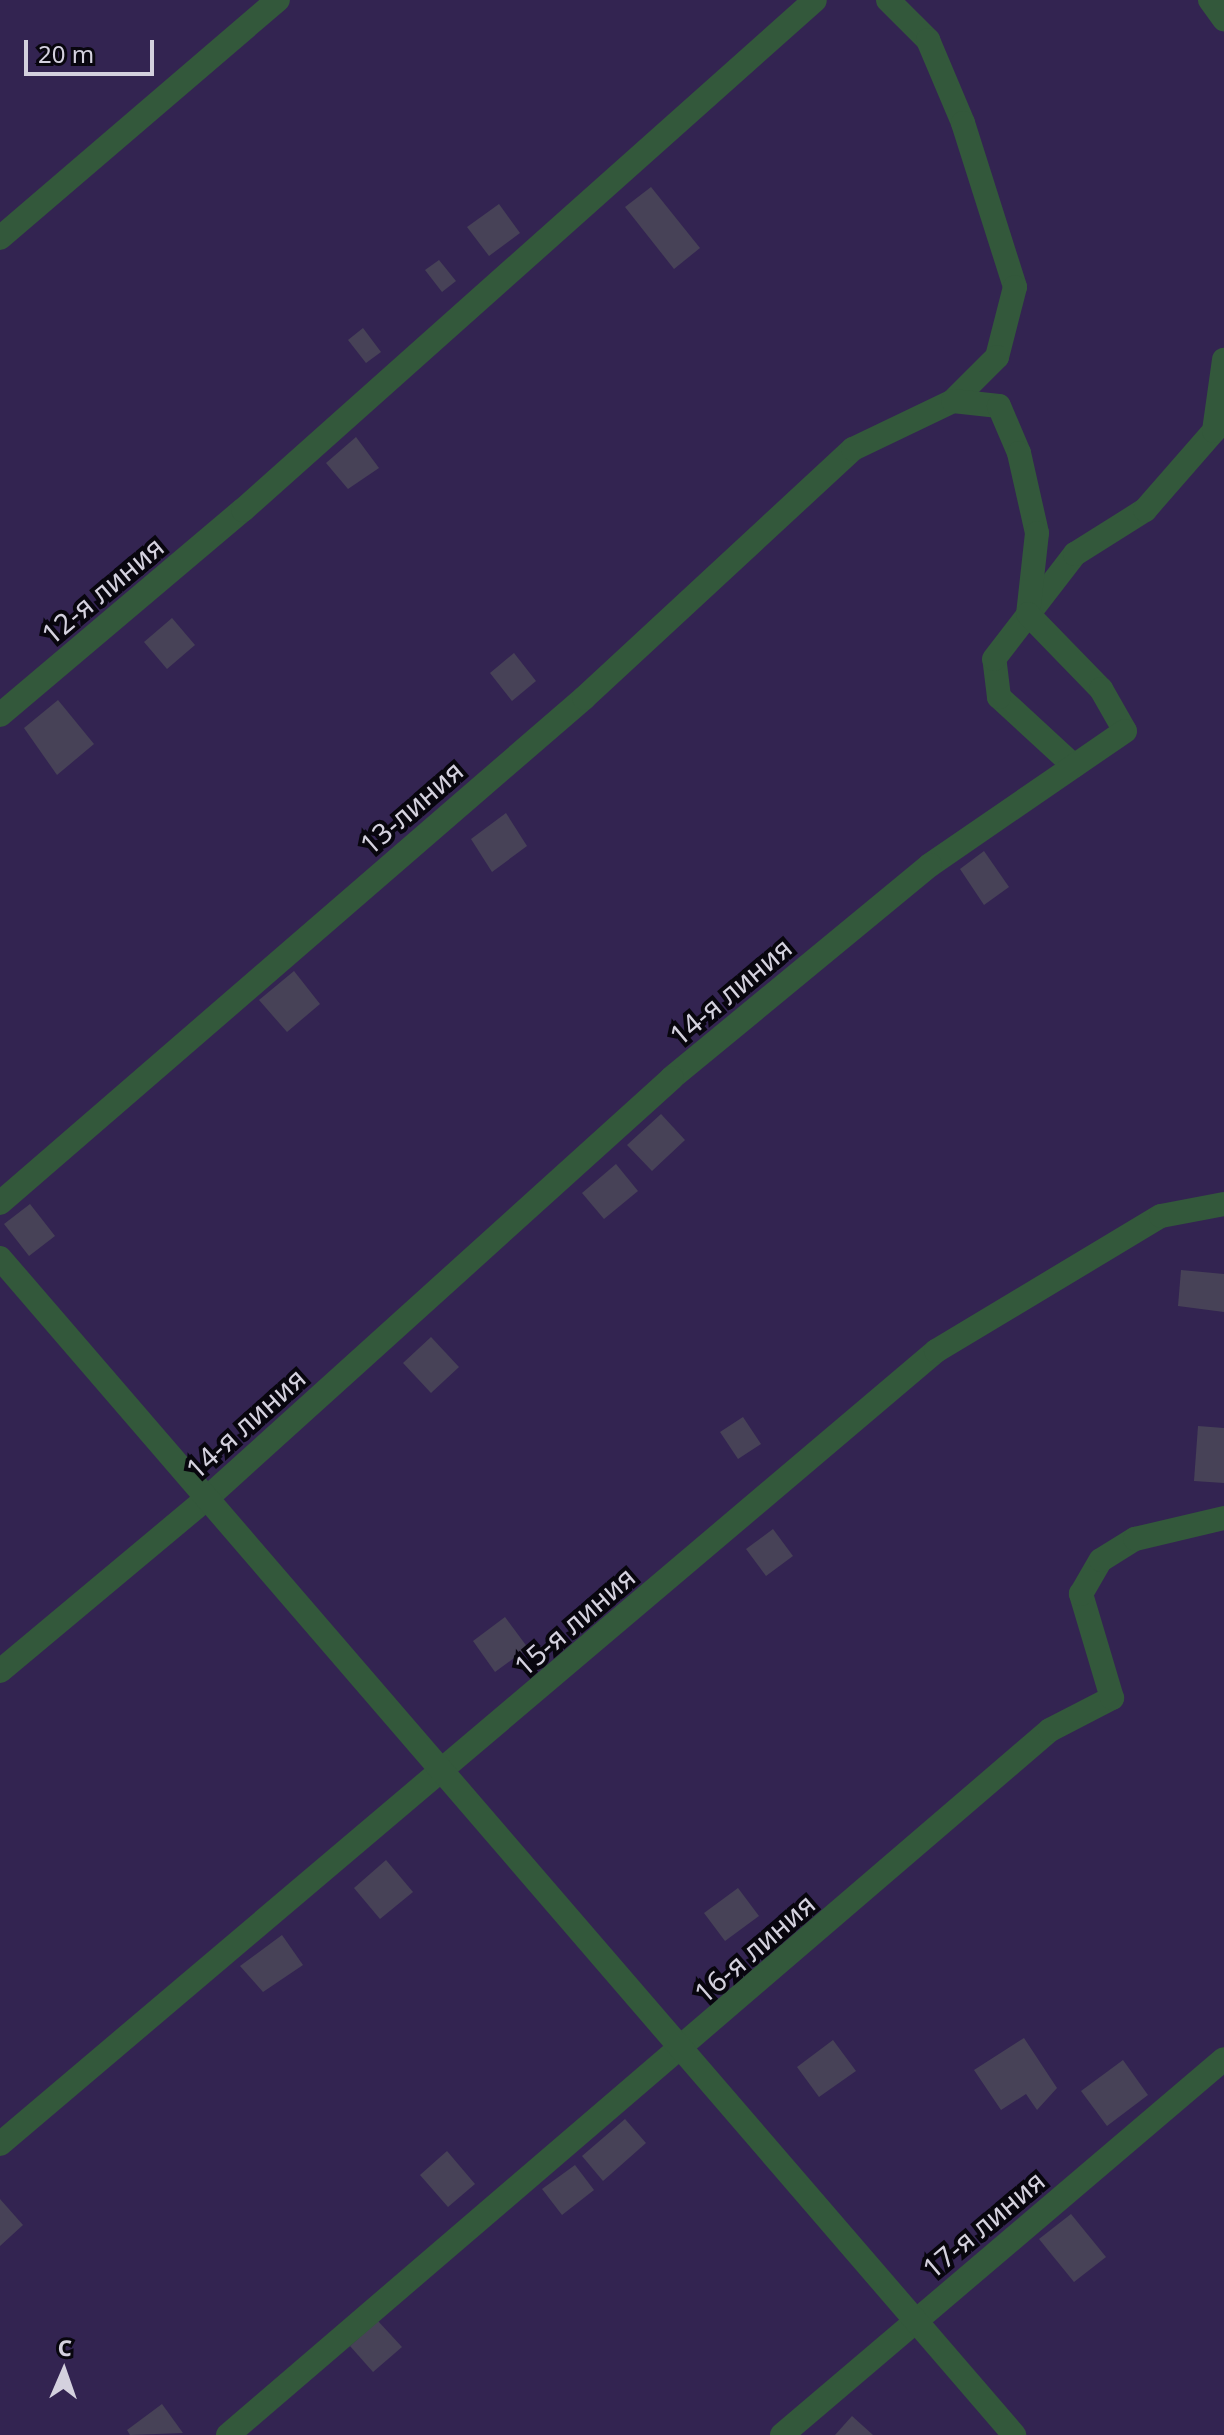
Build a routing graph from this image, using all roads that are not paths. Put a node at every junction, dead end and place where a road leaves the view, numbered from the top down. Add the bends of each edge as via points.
1 (278, 0) edge
2 (815, 0) edge
3 (888, 0) edge
4 (1210, 0) edge
5 (1224, 19) edge
6 (0, 238) edge
7 (1224, 360) edge
8 (953, 401) junction
9 (1028, 614) junction
10 (0, 715) edge
11 (1074, 766) junction
12 (0, 1203) edge
13 (1224, 1204) edge
14 (0, 1258) edge
15 (206, 1499) junction
16 (1224, 1518) edge
17 (0, 1671) edge
18 (440, 1776) junction
19 (681, 2052) junction
20 (1224, 2059) edge
21 (0, 2144) edge
22 (917, 2319) junction
23 (228, 2435) edge
24 (782, 2435) edge
25 (1014, 2435) edge

1 - 6 street
2 - 10 street, 12-я линия via 243,510
3 - 8 street via 928,40 973,152 1015,287 997,357
4 - 5 street
7 - 9 street via 1214,431 1145,510 1075,554
8 - 9 street via 999,406 1019,453 1037,533
8 - 12 street, 13-линия via 853,449 584,698
9 - 11 street via 994,659 999,697
9 - 11 street, 14-я линия via 1101,689 1125,731
11 - 15 street, 14-я линия via 930,865 672,1078
13 - 18 street, 15-я линия via 1161,1216 936,1351
14 - 15 street
15 - 17 street, 14-я линия
15 - 18 street
16 - 19 street, 16-я линия via 1135,1539 1101,1560 1081,1594 1112,1698 1050,1730
18 - 19 street
18 - 21 street, 15-я линия
19 - 22 street
19 - 23 street, 16-я линия
20 - 22 street, 17-я линия
22 - 24 street, 17-я линия
22 - 25 street

